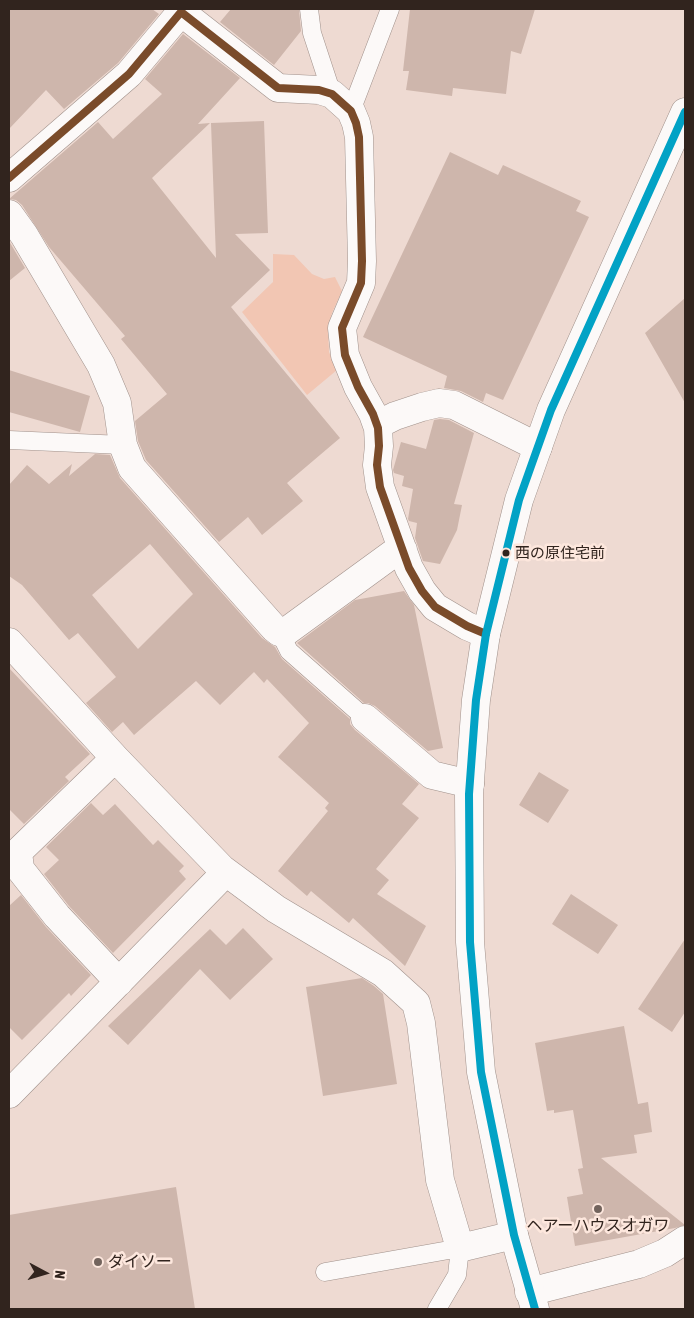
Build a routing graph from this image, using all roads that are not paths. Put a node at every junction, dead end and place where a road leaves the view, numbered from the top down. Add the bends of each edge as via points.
1 (309, 9) edge
2 (390, 9) edge
3 (179, 10) edge
4 (341, 102) junction
5 (685, 112) edge
6 (9, 178) edge
7 (9, 214) edge
8 (377, 426) junction
9 (9, 440) edge
10 (123, 446) junction
11 (538, 448) junction
12 (403, 550) junction
13 (282, 633) junction
14 (486, 634) junction
15 (9, 642) edge
16 (365, 718) joint
17 (115, 758) junction
18 (470, 784) junction
19 (226, 872) junction
20 (119, 982) junction
21 (9, 1094) edge
22 (514, 1235) junction
23 (685, 1240) edge
24 (460, 1248) junction
25 (325, 1272) dead end
26 (532, 1301) edge
27 (437, 1309) edge

1 - 4 lane via 312,33
2 - 4 lane
3 - 4 street via 278,88 319,90
3 - 6 street via 129,74
4 - 8 street via 356,123 358,137 362,261 361,283 342,328 345,355
5 - 11 street via 551,410
7 - 10 street via 100,366 118,403
8 - 11 street via 422,407 439,403 454,405
8 - 12 street via 380,487
9 - 10 lane
10 - 13 street via 132,468 274,628
11 - 14 street via 519,500
12 - 13 street
12 - 14 street via 409,568 435,607
13 - 16 lane via 289,651
14 - 18 street via 476,700
15 - 17 street
16 - 18 street via 432,775
17 - 19 street
17 - 20 street via 18,852 20,869 32,885
18 - 22 street via 470,942 481,1072
19 - 20 street
19 - 24 street via 276,909 383,973 416,1003 440,1180
20 - 21 street
22 - 24 street
22 - 26 street
23 - 26 street via 639,1264
24 - 25 lane
24 - 27 lane via 457,1275

